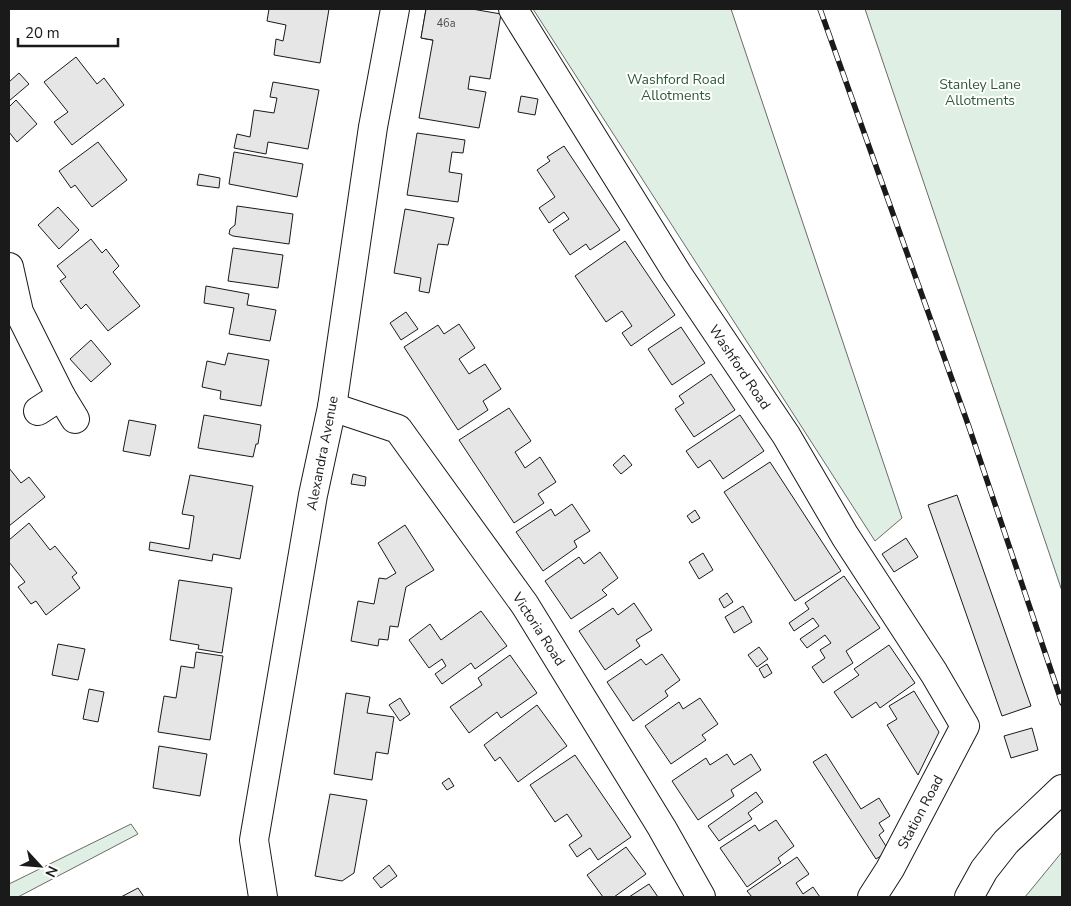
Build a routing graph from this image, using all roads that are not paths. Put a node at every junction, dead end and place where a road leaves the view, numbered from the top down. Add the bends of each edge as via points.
1 (395, 9) edge
2 (513, 9) edge
3 (9, 266) edge
4 (332, 407) junction
5 (38, 411) dead end
6 (965, 726) joint
7 (1062, 789) edge
8 (263, 897) edge
9 (701, 897) edge
10 (872, 897) edge
11 (969, 897) edge

1 - 4 street, Alexandra Avenue via 373,127
2 - 6 street, Washford Road via 677,273 786,435 844,536
3 - 5 street via 19,312 68,408
4 - 8 street, Alexandra Avenue via 254,840
4 - 9 street, Victoria Road via 398,429 525,605
6 - 10 street, Station Road
7 - 11 street via 1006,842 984,870

